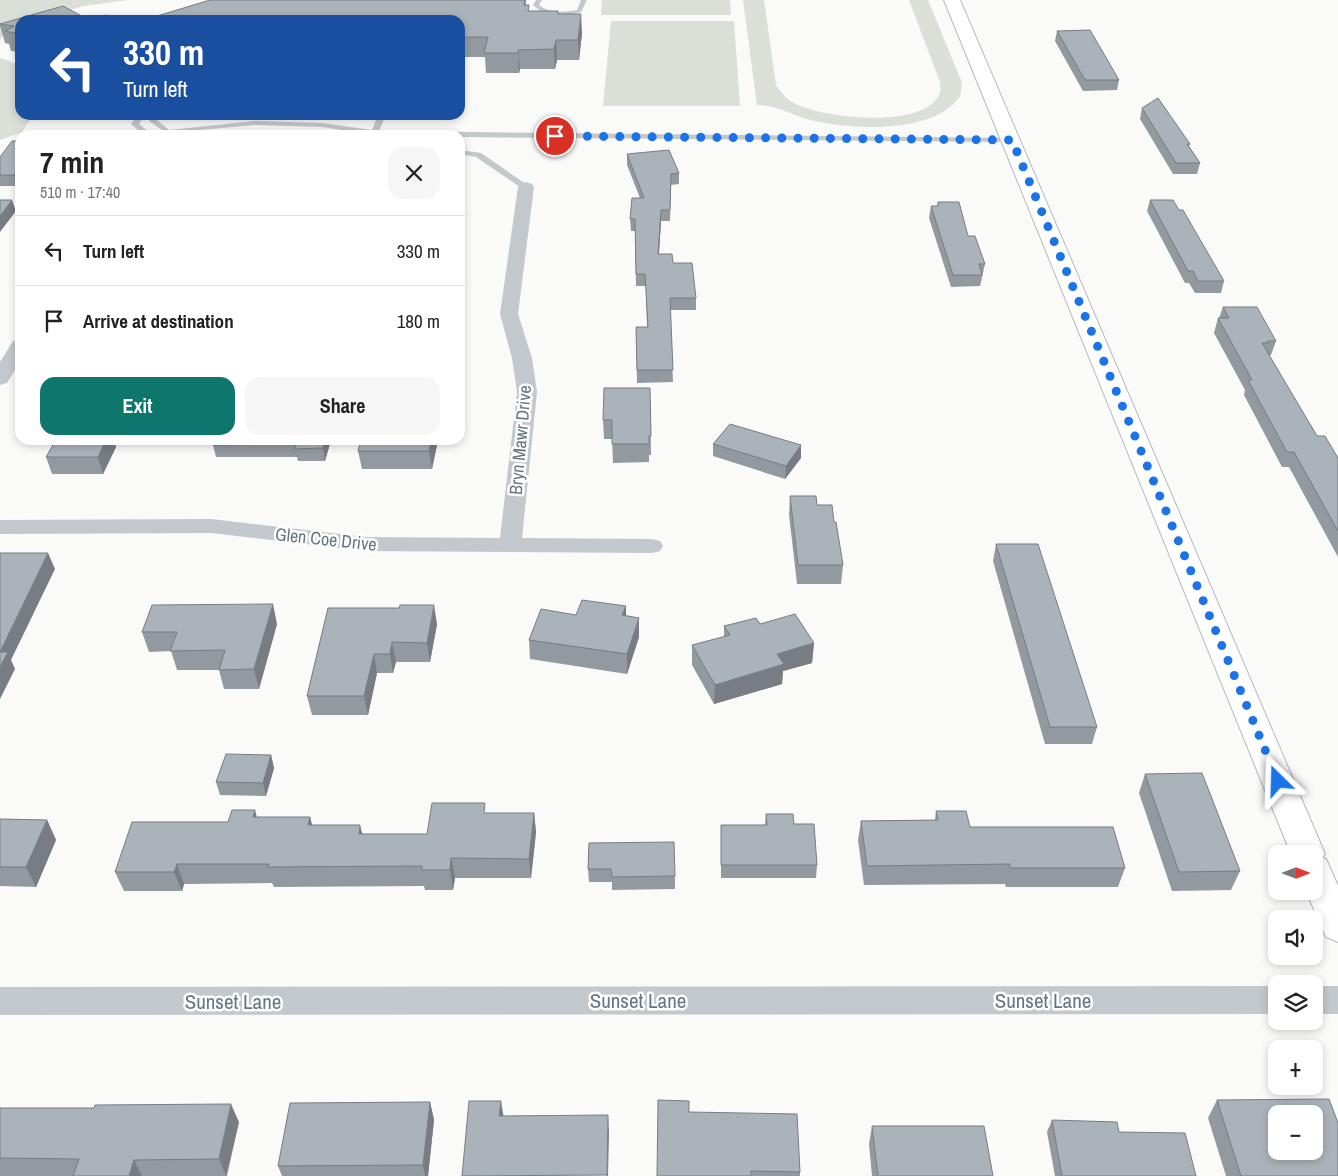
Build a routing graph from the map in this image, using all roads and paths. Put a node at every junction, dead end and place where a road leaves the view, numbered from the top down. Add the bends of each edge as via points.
1 (539, 0) edge
2 (584, 0) edge
3 (952, 0) edge
4 (137, 120) edge
5 (154, 120) edge
6 (142, 130) edge
7 (166, 130) joint
8 (355, 130) edge
9 (465, 135) edge
10 (1012, 140) junction
11 (465, 153) edge
12 (526, 187) joint
13 (15, 354) edge
14 (0, 379) edge
15 (0, 527) edge
16 (510, 546) junction
17 (652, 546) dead end
18 (1304, 845) edge
19 (1323, 891) edge
20 (1338, 927) edge
21 (1268, 1000) edge
22 (1323, 1000) edge
23 (1338, 1000) edge
24 (0, 1001) edge

1 - 2 lane via 536,5 544,12 559,14 579,11
3 - 10 street
4 - 6 lane via 135,124
5 - 7 lane
7 - 8 lane via 255,123 322,125
9 - 10 lane
10 - 18 street
11 - 12 lane via 478,155
12 - 16 street, Bryn Mawr Drive via 509,314 522,358 527,392
13 - 14 street
15 - 16 street, Glen Coe Drive via 210,526 366,544
16 - 17 street, Glen Coe Drive
19 - 20 street
21 - 24 street, Sunset Lane
22 - 23 street

